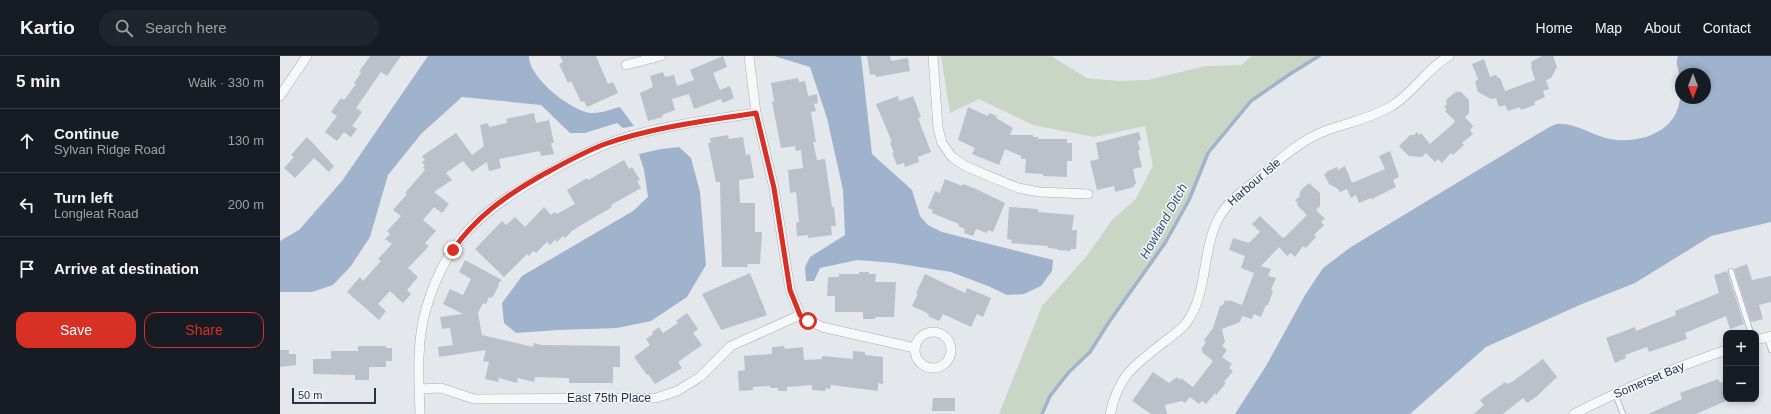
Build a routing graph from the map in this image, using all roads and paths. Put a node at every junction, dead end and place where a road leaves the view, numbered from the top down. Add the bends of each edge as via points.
1 (307, 56) edge
2 (661, 56) edge
3 (749, 56) edge
4 (933, 56) edge
5 (1449, 56) edge
6 (626, 65) dead end
7 (280, 96) edge
8 (756, 113) junction
9 (1088, 194) dead end
10 (1731, 271) dead end
11 (800, 315) junction
12 (1750, 330) edge
13 (1769, 337) edge
14 (1759, 339) edge
15 (915, 348) dead end
16 (1771, 350) edge
17 (1723, 351) edge
18 (419, 389) junction
19 (1615, 394) junction
20 (420, 414) edge
21 (1110, 414) edge
22 (1574, 414) edge
23 (1623, 414) edge

1 - 7 street
2 - 6 street
3 - 8 street
4 - 9 street via 938,128 942,143 952,157 965,166 1018,188 1039,192
5 - 21 street, Harbour Isle via 1432,67 1412,90 1392,107 1305,141 1288,152 1234,198 1223,210 1213,231 1198,299 1192,314 1179,330 1127,372 1115,394
8 - 11 street via 774,188 790,290
8 - 18 street via 665,128 604,145 517,190 486,212 453,250 433,288 421,331
10 - 12 lane
11 - 15 street via 822,327
11 - 18 street, East 75th Place via 731,346 700,378 677,391 656,398 474,399 441,388
13 - 14 street
13 - 16 lane
17 - 19 street, Somerset Bay
18 - 20 street
19 - 22 street, Somerset Bay
19 - 23 lane

